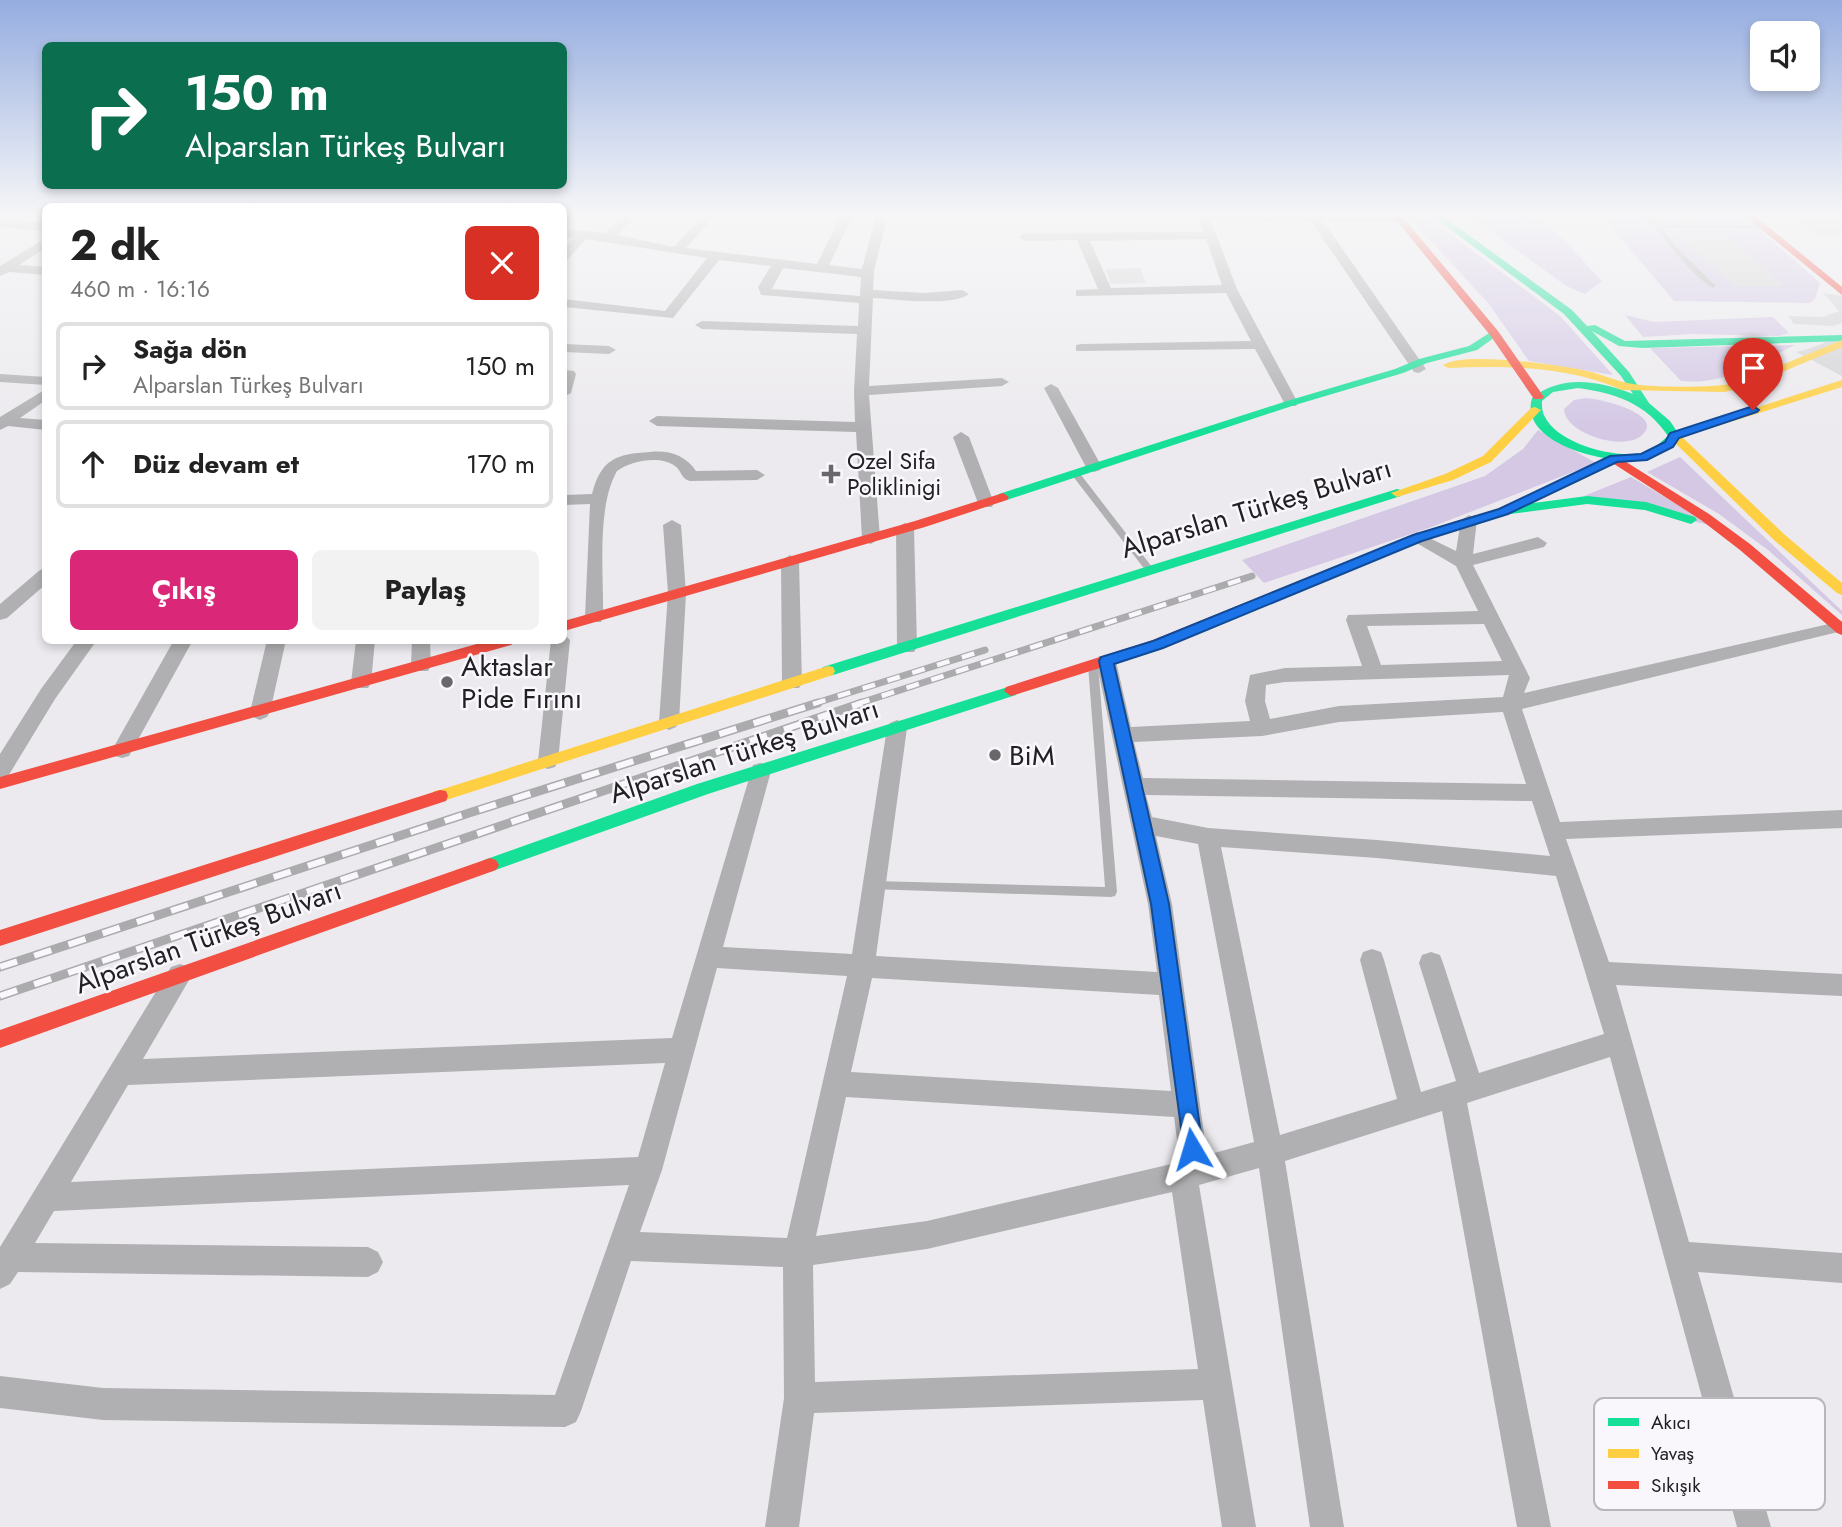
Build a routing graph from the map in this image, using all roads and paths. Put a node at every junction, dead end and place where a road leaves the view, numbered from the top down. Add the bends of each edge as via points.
1 (691, 286) edge
2 (765, 286) edge
3 (867, 286) edge
4 (1102, 286) edge
5 (1362, 286) edge
6 (1455, 286) edge
7 (1531, 286) edge
8 (1230, 289) joint
9 (1081, 293) dead end
10 (1106, 293) junction
11 (962, 294) dead end
12 (867, 297) junction
13 (567, 303) edge
14 (1572, 316) junction
15 (702, 324) dead end
16 (865, 330) junction
17 (1494, 333) junction
18 (1842, 338) edge
19 (1842, 343) edge
20 (1260, 345) junction
21 (567, 348) edge
22 (1081, 348) dead end
23 (609, 351) dead end
24 (1417, 366) junction
25 (1518, 366) junction
26 (0, 378) edge
27 (42, 381) edge
28 (1002, 382) dead end
29 (1842, 383) edge
30 (1600, 387) junction
31 (1051, 388) dead end
32 (1634, 388) junction
33 (861, 391) junction
34 (42, 396) edge
35 (1644, 402) junction
36 (1291, 403) junction
37 (1536, 404) junction
38 (657, 421) dead end
39 (2, 422) edge
40 (42, 425) edge
41 (863, 428) junction
42 (1674, 436) junction
43 (961, 437) dead end
44 (1615, 459) junction
45 (1094, 467) junction
46 (1075, 473) junction
47 (757, 475) dead end
48 (567, 499) edge
49 (600, 499) junction
50 (986, 503) junction
51 (1503, 511) junction
52 (1469, 520) junction
53 (673, 524) dead end
54 (905, 528) junction
55 (871, 538) junction
56 (1417, 538) junction
57 (1538, 543) dead end
58 (1745, 547) junction
59 (790, 561) junction
60 (1463, 562) junction
61 (1149, 569) junction
62 (42, 577) edge
63 (1842, 590) edge
64 (677, 593) junction
65 (0, 614) edge
66 (594, 617) junction
67 (1490, 617) junction
68 (567, 625) edge
69 (1840, 628) edge
70 (86, 644) edge
71 (182, 644) edge
72 (276, 644) edge
73 (366, 644) edge
74 (421, 644) edge
75 (497, 644) edge
76 (561, 644) edge
77 (907, 647) junction
78 (1099, 663) junction
79 (421, 666) junction
80 (1515, 668) junction
81 (1374, 672) junction
82 (361, 683) junction
83 (792, 683) junction
84 (1510, 704) junction
85 (260, 712) junction
86 (668, 722) junction
87 (897, 728) junction
88 (1262, 728) junction
89 (1123, 736) junction
90 (122, 750) junction
91 (548, 761) junction
92 (760, 771) junction
93 (0, 772) edge
94 (0, 783) edge
95 (1134, 786) junction
96 (1539, 793) junction
97 (1842, 819) edge
98 (1142, 824) junction
99 (1552, 831) junction
100 (1208, 836) junction
101 (1564, 867) junction
102 (874, 886) junction
103 (0, 938) edge
104 (709, 957) junction
105 (1372, 960) dead end
106 (1431, 963) dead end
107 (862, 966) junction
108 (1600, 973) junction
109 (180, 975) junction
110 (1171, 984) junction
111 (1842, 985) edge
112 (0, 1039) edge
113 (1619, 1042) junction
114 (683, 1050) junction
115 (121, 1073) junction
116 (836, 1084) junction
117 (1461, 1091) junction
118 (1186, 1105) junction
119 (1412, 1107) junction
120 (1270, 1152) junction
121 (648, 1170) junction
122 (1189, 1173) junction
123 (46, 1197) junction
124 (621, 1246) junction
125 (798, 1252) junction
126 (1678, 1256) junction
127 (368, 1262) dead end
128 (5, 1266) edge
129 (1842, 1268) edge
130 (1216, 1384) junction
131 (0, 1392) edge
132 (800, 1398) junction
133 (1718, 1398) edge
134 (1749, 1510) edge
135 (782, 1527) edge
136 (1239, 1527) edge
137 (1327, 1527) edge
138 (1534, 1527) edge
139 (1754, 1527) edge

1 - 13 street via 668,314
2 - 12 street via 766,292
3 - 12 street
4 - 10 street
5 - 24 street
6 - 17 main road
7 - 14 main road
8 - 10 street
8 - 20 street
9 - 10 street
11 - 12 street
12 - 16 street
14 - 18 main road via 1623,344
14 - 32 main road
15 - 16 street
16 - 33 street
17 - 24 main road via 1473,348
17 - 25 main road
19 - 32 main road via 1724,389
20 - 22 street
20 - 36 street
21 - 23 street
24 - 25 main road
24 - 36 main road
25 - 32 main road via 1603,377
25 - 37 main road
26 - 27 street
28 - 33 street
29 - 42 main road
30 - 32 main road
30 - 35 main road
30 - 37 main road via 1559,386
31 - 45 street
32 - 35 main road
33 - 41 street
34 - 39 street
35 - 42 main road via 1669,423
36 - 45 main road
37 - 44 main road via 1541,422 1554,434
37 - 61 main road, Alparslan Türkeş Bulvarı via 1487,459 1449,477
38 - 41 street
39 - 40 street
41 - 55 street
42 - 44 main road via 1669,445 1643,458
42 - 63 main road via 1780,538
43 - 50 street
44 - 51 main road
44 - 58 main road
45 - 46 main road
46 - 50 main road
46 - 61 lane
47 - 49 street via 690,477 673,458 631,458 608,471
48 - 49 street
49 - 66 street
50 - 54 main road
51 - 52 main road, Alparslan Türkeş Bulvarı
51 - 58 main road via 1587,500 1646,506 1691,520
52 - 56 main road, Alparslan Türkeş Bulvarı
52 - 60 street
53 - 64 street
54 - 55 main road
54 - 77 street
55 - 59 main road
56 - 60 street
56 - 78 main road, Alparslan Türkeş Bulvarı via 1158,644
57 - 60 street
58 - 69 main road
59 - 64 main road
59 - 83 street
60 - 67 street
61 - 77 main road, Alparslan Türkeş Bulvarı
62 - 65 street
64 - 66 main road
64 - 86 street
66 - 68 main road
67 - 80 street
67 - 81 street via 1355,620
69 - 84 street
70 - 93 street via 48,694
71 - 90 street
72 - 85 street
73 - 82 street
74 - 79 street
75 - 79 main road
76 - 91 street
77 - 83 main road, Alparslan Türkeş Bulvarı
78 - 87 main road, Alparslan Türkeş Bulvarı
78 - 89 street
78 - 102 lane via 1111,892
79 - 82 main road
80 - 81 street
80 - 84 street via 1520,678
81 - 88 street via 1257,680 1255,701
82 - 85 main road
83 - 86 main road, Alparslan Türkeş Bulvarı
84 - 88 street via 1339,714
84 - 96 street
85 - 90 main road
86 - 91 main road, Alparslan Türkeş Bulvarı
87 - 92 main road, Alparslan Türkeş Bulvarı
87 - 102 street
88 - 89 street
89 - 95 street
90 - 94 main road
91 - 103 main road, Alparslan Türkeş Bulvarı
92 - 104 street
92 - 109 main road, Alparslan Türkeş Bulvarı
95 - 96 street
95 - 98 street
96 - 99 street
97 - 99 street
98 - 100 street
98 - 110 street
99 - 101 street
100 - 101 street
100 - 120 street
101 - 108 street
102 - 107 street
104 - 107 street
104 - 114 street
105 - 119 street
106 - 117 street
107 - 110 street
107 - 116 street
108 - 111 street
108 - 113 street
109 - 112 main road, Alparslan Türkeş Bulvarı
109 - 115 street
110 - 118 street
113 - 117 street
113 - 126 street
114 - 115 street
114 - 121 street
115 - 123 street
116 - 118 street
116 - 125 street
117 - 119 street
117 - 138 street
118 - 122 street
119 - 120 street
120 - 122 street
120 - 137 street
121 - 123 street
121 - 124 street
122 - 125 street via 927,1235
122 - 130 street
123 - 128 street
124 - 125 street
124 - 131 street via 565,1411 103,1404
125 - 132 street
126 - 129 street
126 - 133 street
127 - 128 street
130 - 132 street
130 - 136 street
132 - 135 street
134 - 139 street

